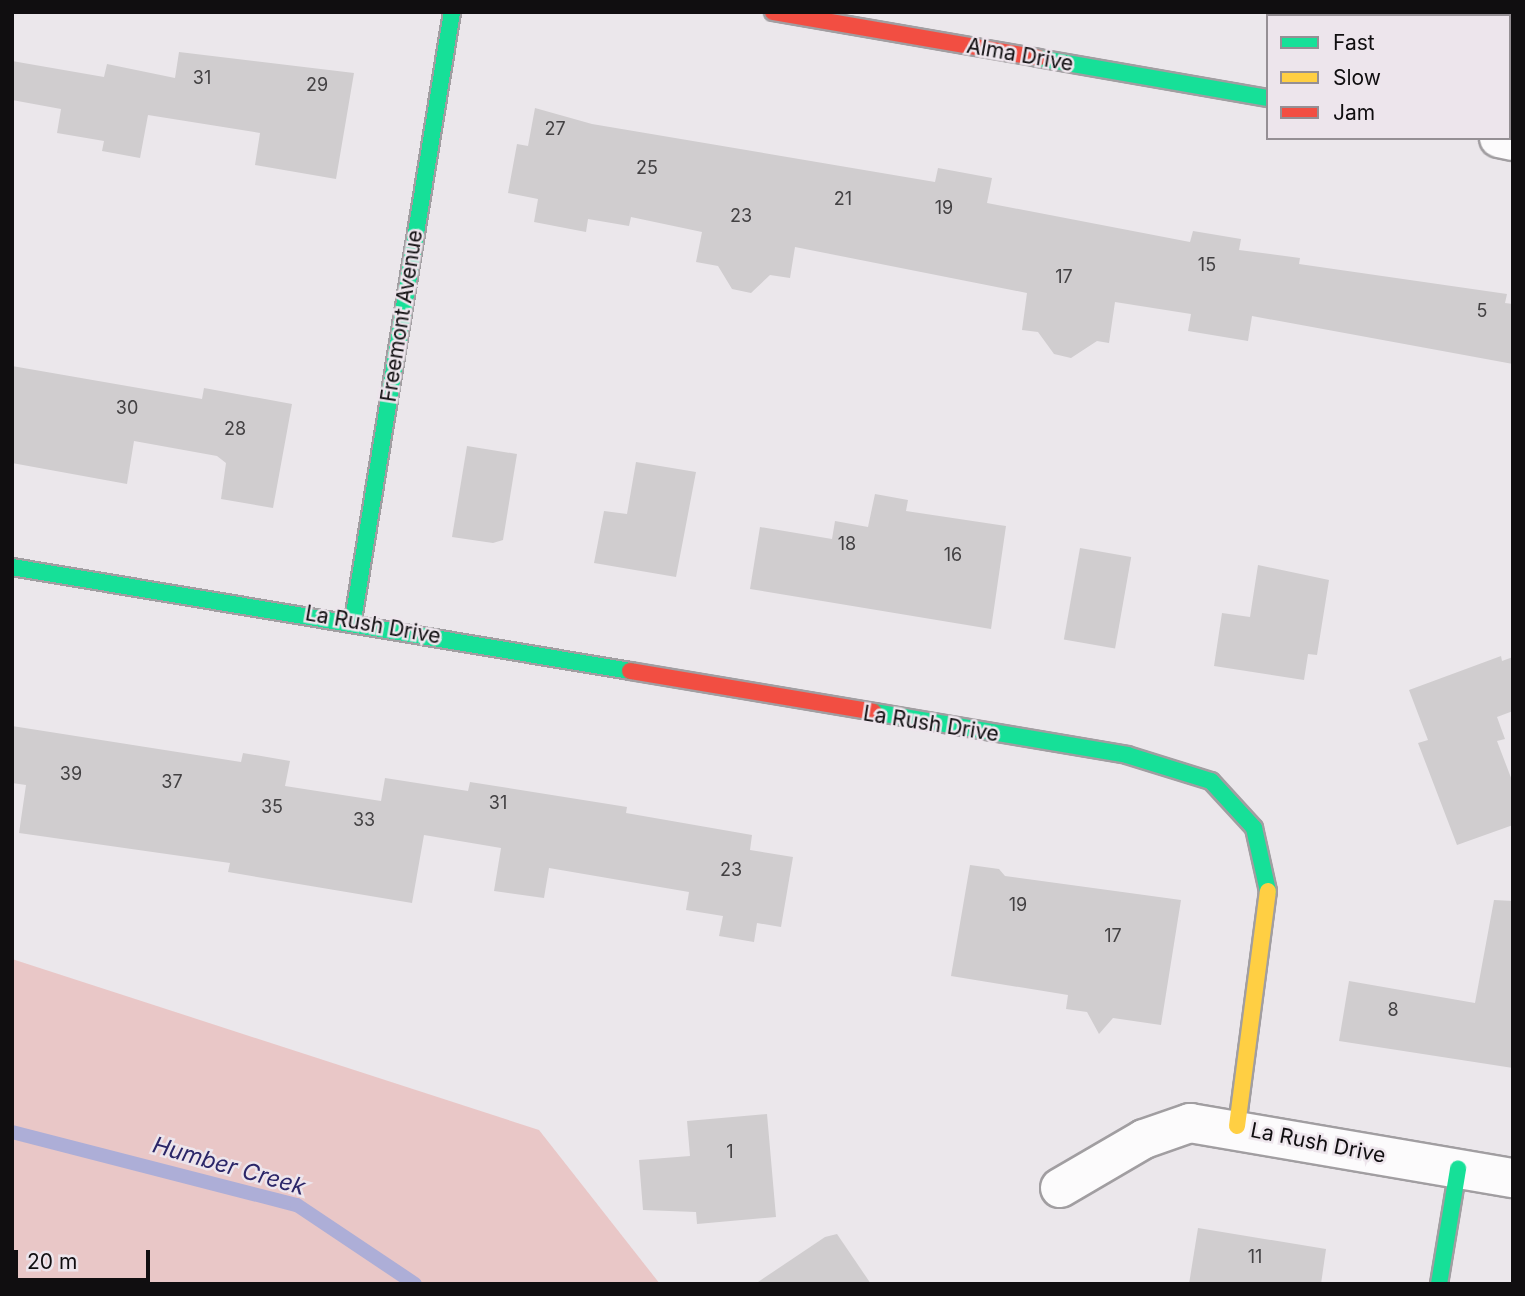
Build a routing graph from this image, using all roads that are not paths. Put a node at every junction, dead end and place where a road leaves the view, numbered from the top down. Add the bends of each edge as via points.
1 (452, 12) edge
2 (773, 12) edge
3 (1266, 98) edge
4 (12, 566) edge
5 (353, 620) junction
6 (1237, 1126) junction
7 (1458, 1169) junction
8 (1513, 1178) edge
9 (1060, 1188) dead end
10 (1439, 1284) edge

1 - 5 street, Freemont Avenue
2 - 3 street, Alma Drive
4 - 5 street, La Rush Drive
5 - 6 street, La Rush Drive via 1127,755 1211,781 1254,828 1269,880
6 - 7 street, La Rush Drive
6 - 9 street via 1190,1123 1144,1139
7 - 8 street, La Rush Drive
7 - 10 street

